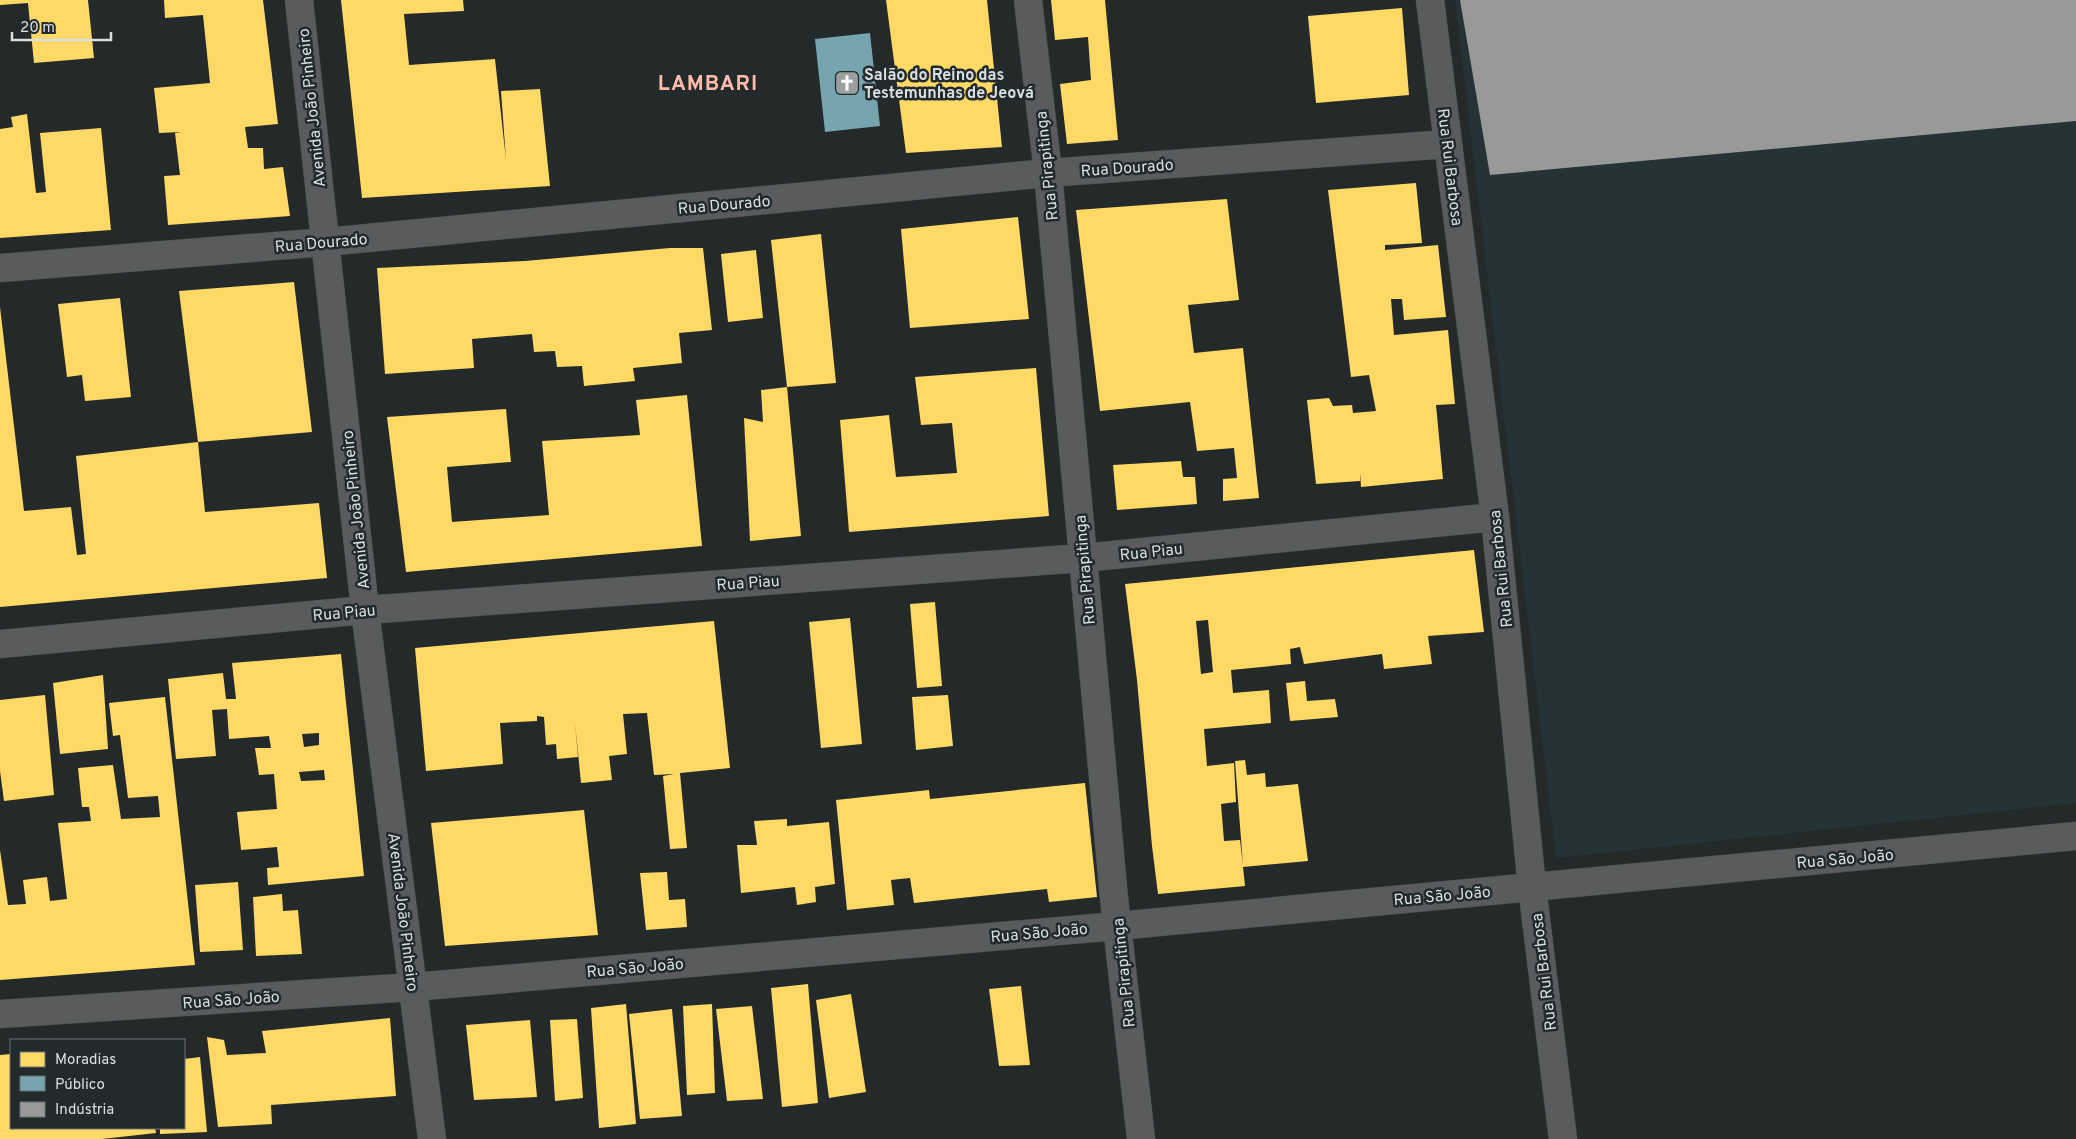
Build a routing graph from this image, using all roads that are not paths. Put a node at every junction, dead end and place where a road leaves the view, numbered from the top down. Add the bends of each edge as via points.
1 (299, 0) edge
2 (1028, 0) edge
3 (1430, 0) edge
4 (1448, 144) junction
5 (1048, 173) junction
6 (326, 242) junction
7 (0, 268) edge
8 (1495, 517) junction
9 (1083, 558) junction
10 (365, 610) junction
11 (0, 644) edge
12 (2076, 836) edge
13 (1532, 887) junction
14 (1117, 926) junction
15 (413, 986) junction
16 (0, 1014) edge
17 (432, 1139) edge
18 (1141, 1139) edge
19 (1563, 1139) edge

1 - 6 street, Avenida João Pinheiro
2 - 5 street, Rua Pirapitinga
3 - 4 street, Rua Rui Barbosa
4 - 5 street, Rua Dourado
4 - 8 street, Rua Rui Barbosa
5 - 6 street, Rua Dourado
5 - 9 street, Rua Pirapitinga
6 - 7 street, Rua Dourado
6 - 10 street, Avenida João Pinheiro
8 - 9 street, Rua Piau
8 - 13 street, Rua Rui Barbosa
9 - 10 street, Rua Piau
9 - 14 street, Rua Pirapitinga
10 - 11 street, Rua Piau
10 - 15 street, Avenida João Pinheiro
12 - 13 street, Rua São João
13 - 14 street, Rua São João
13 - 19 street, Rua Rui Barbosa
14 - 15 street, Rua São João
14 - 18 street, Rua Pirapitinga
15 - 16 street, Rua São João
15 - 17 street, Avenida João Pinheiro

